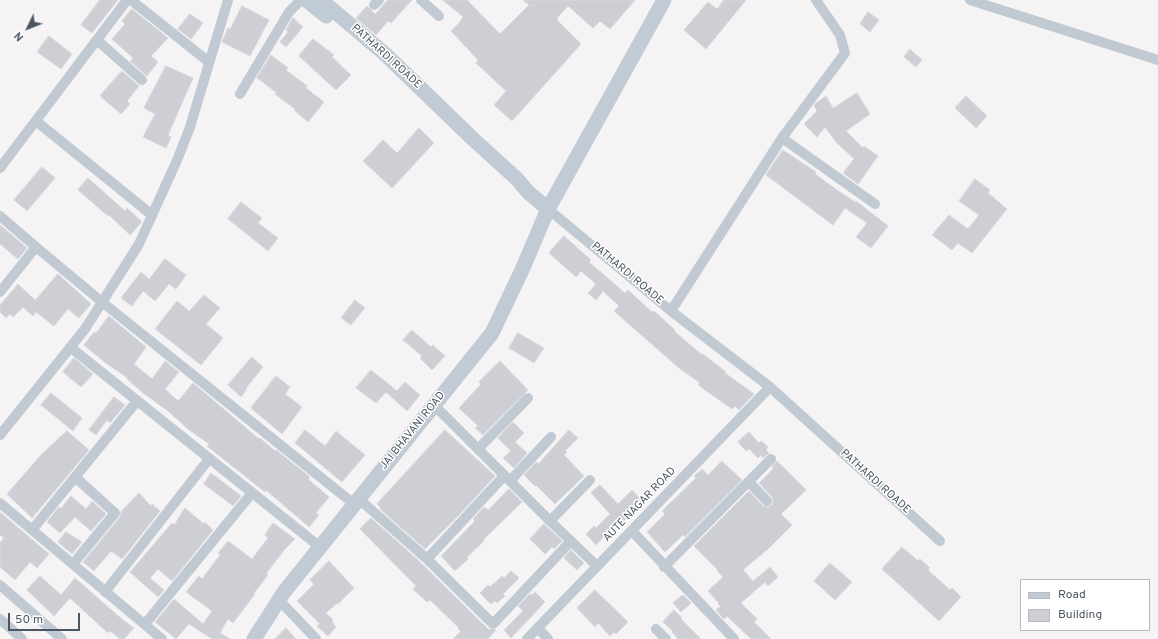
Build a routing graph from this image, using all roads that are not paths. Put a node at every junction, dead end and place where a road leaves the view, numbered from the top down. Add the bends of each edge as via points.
1 (127, 0) edge
2 (131, 0) edge
3 (228, 0) edge
4 (301, 0) edge
5 (306, 0) edge
6 (321, 0) edge
7 (421, 0) edge
8 (664, 0) edge
9 (816, 0) edge
10 (970, 0) edge
11 (439, 16) dead end
12 (97, 40) junction
13 (1158, 60) edge
14 (209, 62) junction
15 (142, 80) dead end
16 (240, 94) dead end
17 (36, 121) junction
18 (782, 138) junction
19 (0, 168) edge
20 (528, 192) junction
21 (875, 204) dead end
22 (548, 209) junction
23 (152, 215) junction
24 (0, 216) edge
25 (36, 247) junction
26 (0, 292) edge
27 (102, 302) junction
28 (672, 311) junction
29 (70, 347) junction
30 (770, 387) junction
31 (528, 398) dead end
32 (137, 401) junction
33 (434, 405) junction
34 (0, 436) edge
35 (551, 438) dead end
36 (478, 449) junction
37 (209, 459) junction
38 (771, 459) dead end
39 (75, 477) junction
40 (507, 479) junction
41 (590, 480) dead end
42 (748, 482) junction
43 (252, 493) junction
44 (767, 501) dead end
45 (357, 502) junction
46 (0, 504) edge
47 (550, 521) junction
48 (32, 530) junction
49 (632, 532) junction
50 (571, 541) junction
51 (940, 541) dead end
52 (320, 548) junction
53 (427, 560) junction
54 (73, 564) junction
55 (597, 566) junction
56 (664, 567) junction
57 (0, 585) edge
58 (105, 592) junction
59 (279, 600) junction
60 (0, 619) edge
61 (144, 624) junction
62 (538, 628) junction
63 (656, 629) dead end
64 (22, 639) edge
65 (62, 639) edge
66 (162, 639) edge
67 (254, 639) edge
68 (316, 639) edge
69 (527, 639) edge
70 (548, 639) edge
71 (666, 639) edge
72 (734, 639) edge

1 - 12 street
2 - 14 street
3 - 14 street
4 - 16 street via 289,12
5 - 20 street via 370,53 511,186
6 - 20 street, PATHARDI ROADE via 385,54
7 - 11 street
8 - 22 street, JAI BHAVANI ROAD
9 - 18 street via 840,35 845,54
10 - 13 street
12 - 15 street
12 - 17 street
14 - 23 street via 190,127
17 - 19 street
17 - 23 street
18 - 21 street
18 - 28 street
20 - 22 street, PATHARDI ROADE
22 - 28 street, PATHARDI ROADE
22 - 33 street, JAI BHAVANI ROAD via 492,333
23 - 27 street via 139,244
24 - 25 street
25 - 26 street
25 - 27 street
27 - 29 street
27 - 45 street
28 - 30 street, PATHARDI ROADE
29 - 32 street
29 - 34 street
30 - 49 street, AUTE NAGAR ROAD
30 - 51 street, PATHARDI ROADE
31 - 36 street
32 - 37 street
32 - 39 street
33 - 36 street
33 - 45 street, JAI BHAVANI ROAD
35 - 40 street
36 - 40 street
37 - 43 street
37 - 58 street
38 - 42 street
39 - 48 street
39 - 54 street via 115,513
40 - 47 street
40 - 53 street
41 - 47 street
42 - 44 street
42 - 56 street
43 - 52 street
43 - 61 street
45 - 52 street, JAI BHAVANI ROAD
45 - 53 street
46 - 48 street
47 - 50 street
48 - 54 street
49 - 55 street, AUTE NAGAR ROAD
49 - 56 street
50 - 53 street via 493,624
50 - 55 street
52 - 59 street, JAI BHAVANI ROAD
54 - 58 street
55 - 62 street, AUTE NAGAR ROAD
56 - 72 street
57 - 65 street
58 - 61 street
59 - 67 street, JAI BHAVANI ROAD
59 - 68 street
60 - 64 street
61 - 66 street
62 - 69 street, AUTE NAGAR ROAD
62 - 70 street
63 - 71 street

